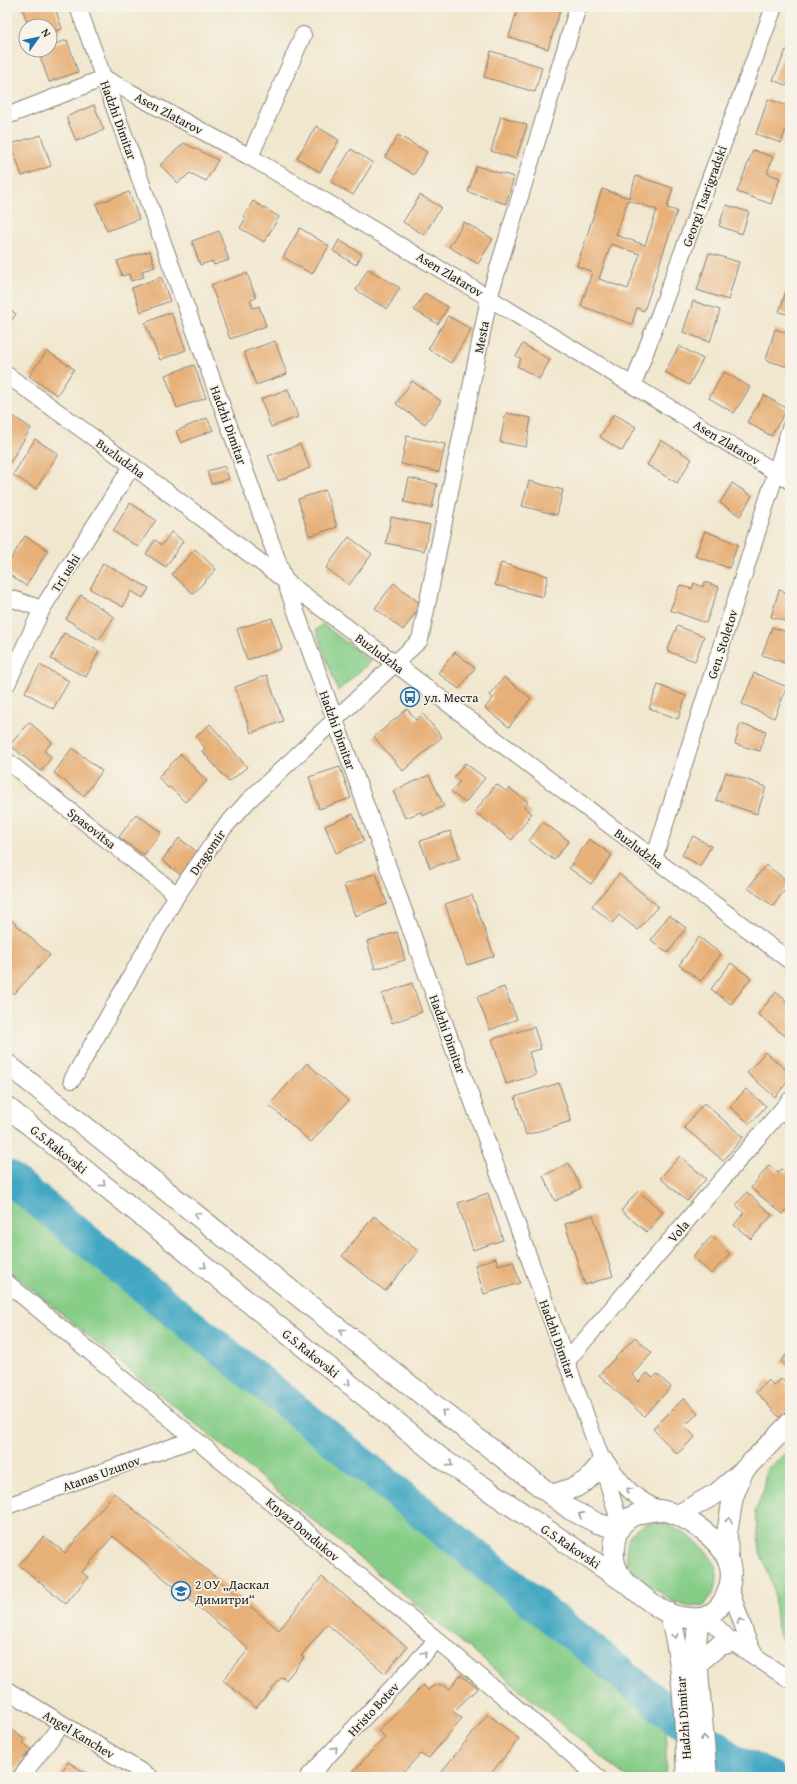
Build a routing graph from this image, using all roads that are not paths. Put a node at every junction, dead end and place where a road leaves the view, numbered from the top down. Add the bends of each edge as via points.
1 (78, 7) edge
2 (578, 7) edge
3 (774, 7) edge
4 (303, 35) dead end
5 (104, 78) junction
6 (7, 116) edge
7 (250, 157) junction
8 (490, 298) junction
9 (7, 375) edge
10 (633, 385) junction
11 (790, 428) edge
12 (132, 466) junction
13 (776, 472) junction
14 (790, 481) edge
15 (286, 582) junction
16 (7, 597) edge
17 (42, 609) junction
18 (394, 664) junction
19 (7, 684) edge
20 (334, 720) junction
21 (7, 761) edge
22 (654, 859) junction
23 (177, 895) junction
24 (790, 961) edge
25 (7, 1064) edge
26 (72, 1080) dead end
27 (790, 1100) edge
28 (7, 1107) edge
29 (7, 1283) edge
30 (566, 1362) junction
31 (790, 1423) edge
32 (194, 1439) junction
33 (601, 1457) junction
34 (744, 1470) junction
35 (552, 1495) junction
36 (7, 1506) edge
37 (670, 1513) junction
38 (618, 1527) junction
39 (728, 1559) junction
40 (626, 1584) junction
41 (729, 1585) junction
42 (669, 1613) junction
43 (705, 1617) junction
44 (437, 1640) junction
45 (732, 1642) junction
46 (756, 1656) junction
47 (699, 1662) junction
48 (790, 1680) edge
49 (7, 1690) edge
50 (62, 1724) junction
51 (21, 1777) edge
52 (150, 1777) edge
53 (308, 1777) edge
54 (598, 1777) edge
55 (687, 1777) edge
56 (707, 1777) edge

1 - 5 street, Hadzhi Dimitar
2 - 8 street, Mesta
3 - 10 street, Georgi Tsarigradski
4 - 7 street
5 - 6 street
5 - 7 street, Asen Zlatarov
5 - 15 street, Hadzhi Dimitar
7 - 8 street, Asen Zlatarov
8 - 10 street, Asen Zlatarov
8 - 18 street, Mesta via 420,640
9 - 12 street, Buzludzha
10 - 13 street, Asen Zlatarov
11 - 13 street, Gen. Stoletov
12 - 15 street, Buzludzha
12 - 17 street, Tri ushi
13 - 14 street, Asen Zlatarov
13 - 22 street, Gen. Stoletov
15 - 18 street, Buzludzha
15 - 20 street, Hadzhi Dimitar
16 - 17 street
17 - 19 street, Tri ushi
18 - 20 street, Dragomir
18 - 22 street, Buzludzha
20 - 23 street, Dragomir via 248,801 222,830
20 - 30 street, Hadzhi Dimitar
21 - 23 street, Spasovitsa
22 - 24 street, Buzludzha
23 - 26 street, Dragomir
35 -> 25 street via 460,1425
27 - 30 street, Vola
28 -> 40 street, G.S.Rakovski via 440,1458
29 - 32 street, Knyaz Dondukov
30 - 33 street, Hadzhi Dimitar
31 - 34 street
32 - 36 street, Atanas Uzunov
32 - 44 street, Knyaz Dondukov
33 - 35 street via 587,1480 576,1487
37 -> 33 street via 644,1503 627,1490
33 - 38 street
34 - 37 street via 717,1493
39 -> 34 street via 727,1533 733,1497
38 -> 35 street via 597,1523 571,1510
37 - 38 street via 636,1515
37 - 39 street via 704,1532
38 - 40 street via 613,1558
39 - 41 street via 731,1578
40 - 42 street
41 - 43 street via 720,1606
46 -> 41 street via 745,1634
42 - 43 street via 689,1619
42 -> 55 street, Hadzhi Dimitar via 679,1658
43 - 45 street
43 - 47 street, Hadzhi Dimitar via 697,1632 696,1648
53 -> 44 street, Hristo Botev
44 - 54 street, Knyaz Dondukov
45 - 46 street
45 - 47 street via 718,1646
46 - 48 street
56 -> 47 street, Hadzhi Dimitar
49 - 50 street, Angel Kanchev
50 - 51 street
50 - 52 street, Angel Kanchev

